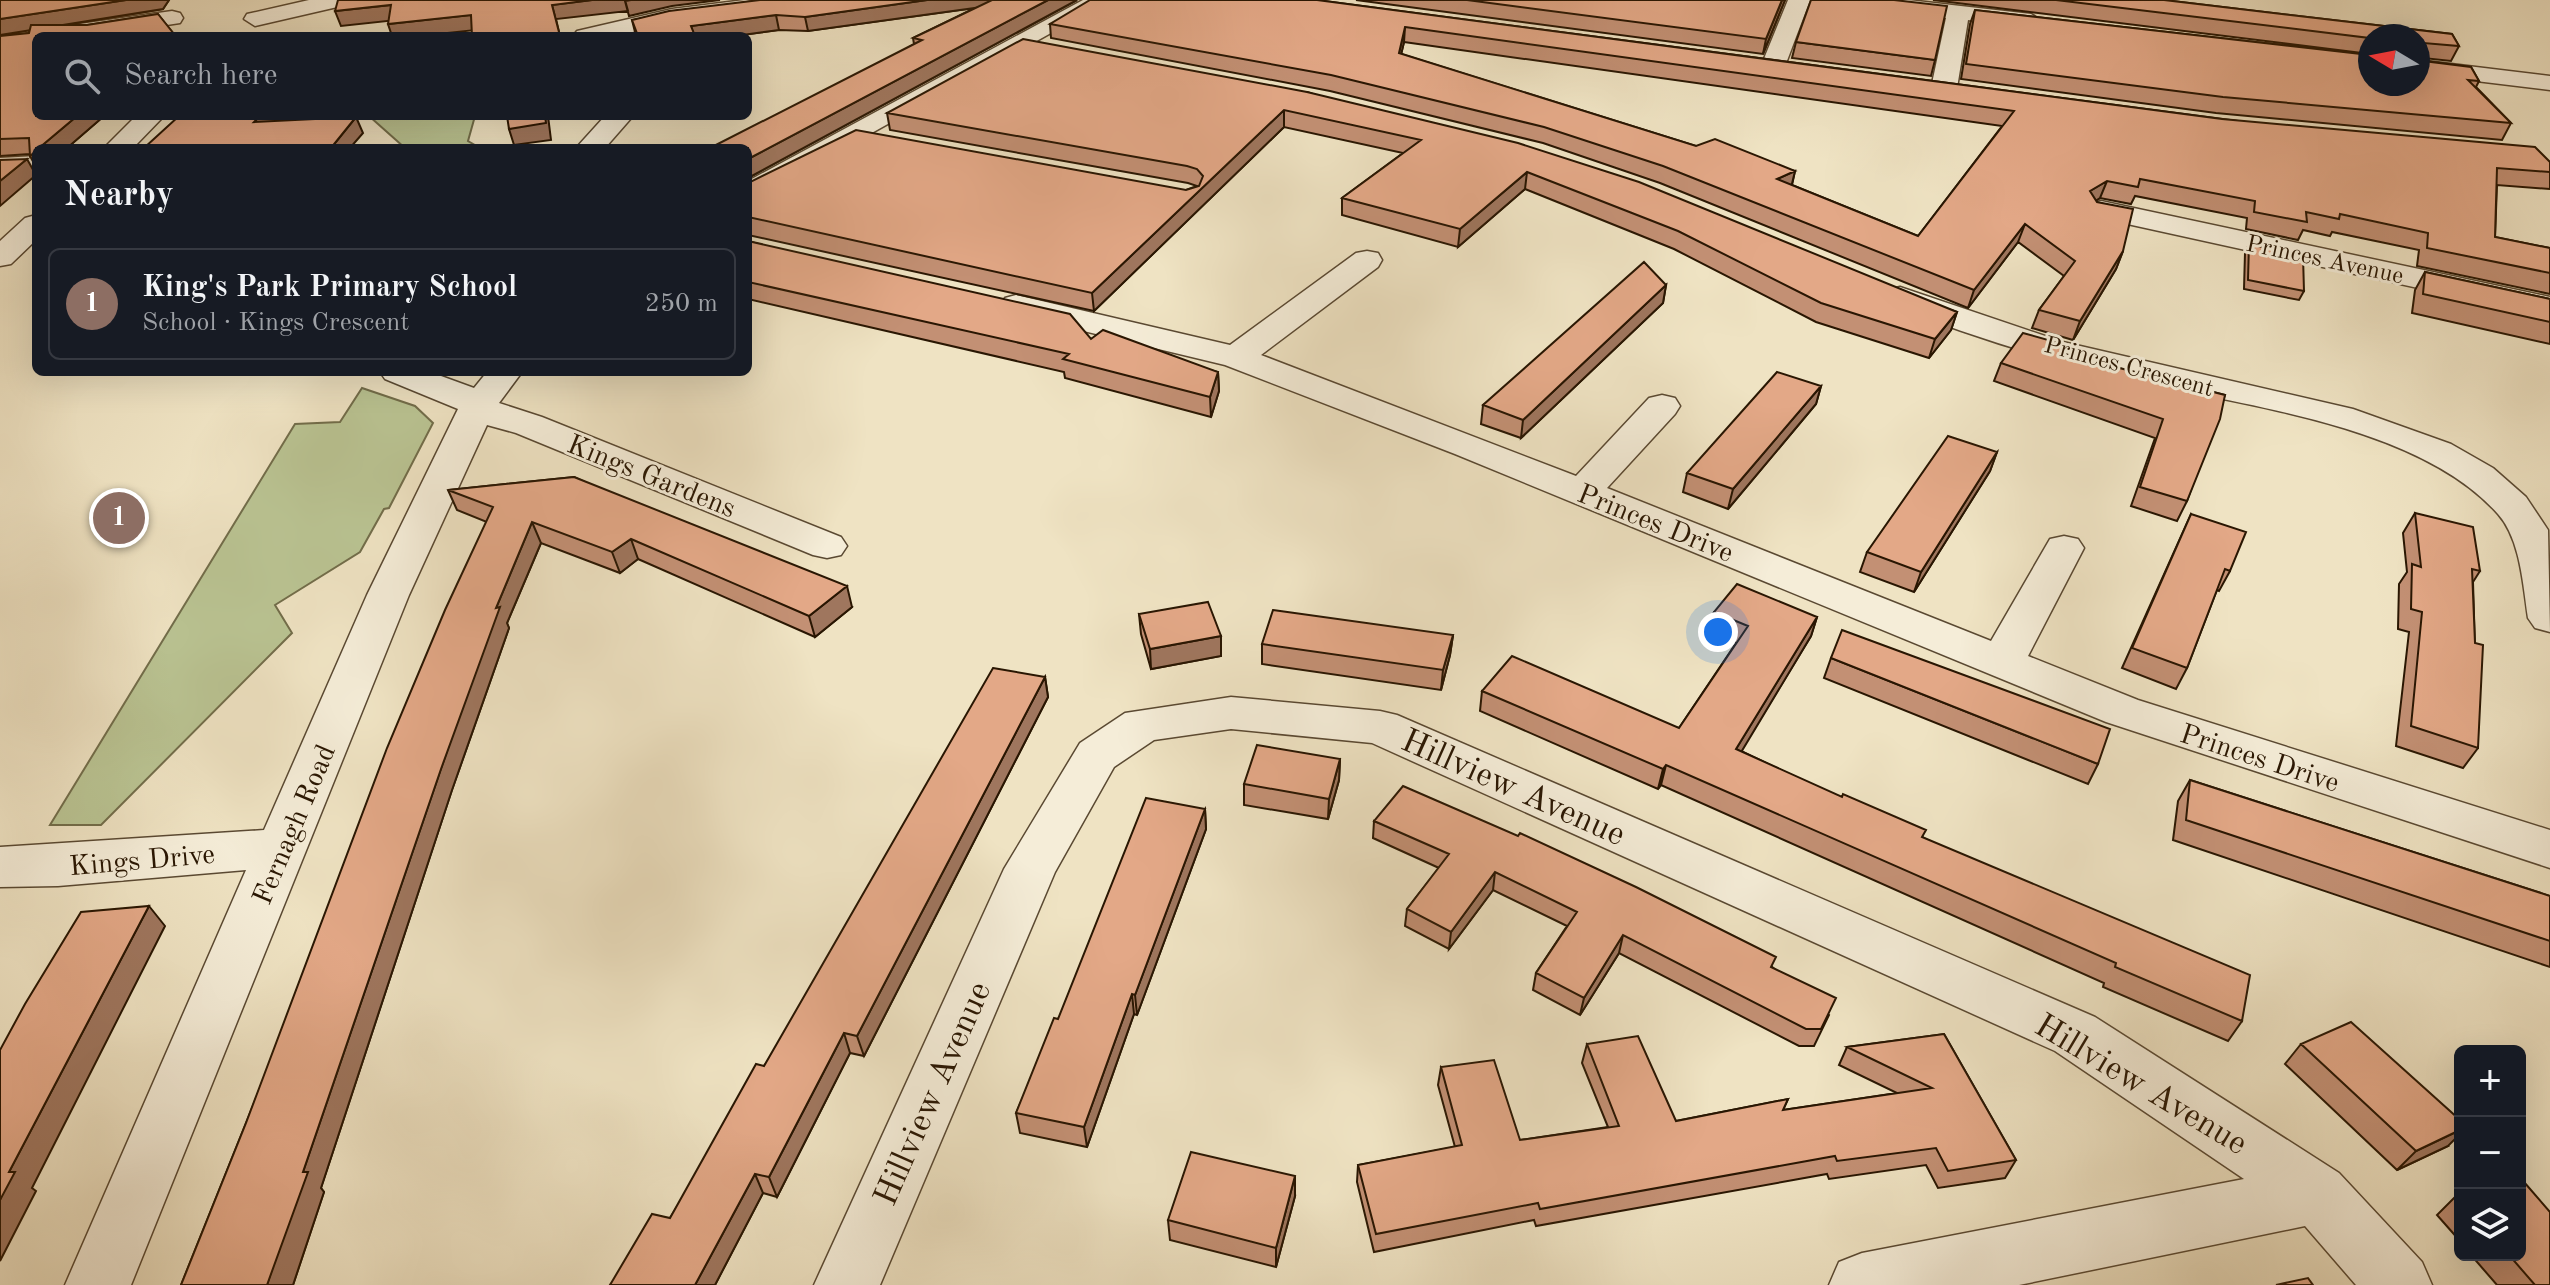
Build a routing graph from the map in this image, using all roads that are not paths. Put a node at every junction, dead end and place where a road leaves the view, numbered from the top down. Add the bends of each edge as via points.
1 (338, 0) edge
2 (798, 0) edge
3 (1099, 0) edge
4 (1799, 0) edge
5 (1851, 0) edge
6 (256, 9) edge
7 (1958, 12) junction
8 (172, 18) dead end
9 (2060, 25) edge
10 (55, 32) edge
11 (276, 32) edge
12 (602, 32) edge
13 (1021, 43) junction
14 (1061, 51) edge
15 (1743, 62) edge
16 (1773, 66) junction
17 (2430, 68) edge
18 (1803, 70) edge
19 (2550, 83) edge
20 (1974, 92) edge
21 (147, 120) edge
22 (616, 120) edge
23 (856, 134) junction
24 (901, 143) edge
25 (122, 144) edge
26 (594, 144) edge
27 (32, 164) edge
28 (0, 166) edge
29 (752, 191) edge
30 (2101, 210) edge
31 (32, 230) edge
32 (1367, 260) dead end
33 (9, 266) edge
34 (1870, 285) edge
35 (974, 296) edge
36 (2550, 307) edge
37 (1236, 357) junction
38 (408, 376) edge
39 (491, 390) edge
40 (1662, 406) dead end
41 (1582, 492) junction
42 (827, 546) dead end
43 (2064, 548) dead end
44 (2550, 618) edge
45 (2002, 662) junction
46 (283, 848) junction
47 (2550, 849) edge
48 (0, 867) edge
49 (2317, 1194) junction
50 (98, 1285) edge
51 (847, 1285) edge
52 (1862, 1285) edge
53 (2399, 1285) edge

1 - 6 street
2 - 12 street via 672,16
3 - 13 street
4 - 16 street
5 - 7 street
6 - 11 street via 263,28
7 - 9 street
7 - 20 street via 1931,87
8 - 10 street
13 - 14 street
13 - 23 street
15 - 16 street
16 - 18 street
17 - 19 street
21 - 25 street
22 - 26 street
23 - 24 street
23 - 29 street
27 - 28 street
30 - 36 street, Princes Avenue
31 - 33 street
32 - 37 street
34 - 44 street, Princes Crescent via 1976,325 2140,372 2402,436 2456,461 2502,494 2534,539
35 - 37 street, Princes Drive
37 - 41 street, Princes Drive
38 - 39 street, Kings Gardens via 462,396
39 - 42 street, Kings Gardens
39 - 46 street, Fernagh Road via 388,595
40 - 41 street
41 - 45 street, Princes Drive
43 - 45 street
45 - 47 street, Princes Drive via 2122,711
46 - 48 street, Kings Drive
46 - 50 street, Fernagh Road
49 - 51 street, Hillview Avenue via 2192,1108 2046,1021 1380,727 1231,713 1142,725 1097,755 1030,869
49 - 52 street
49 - 53 street, Hillview Avenue

